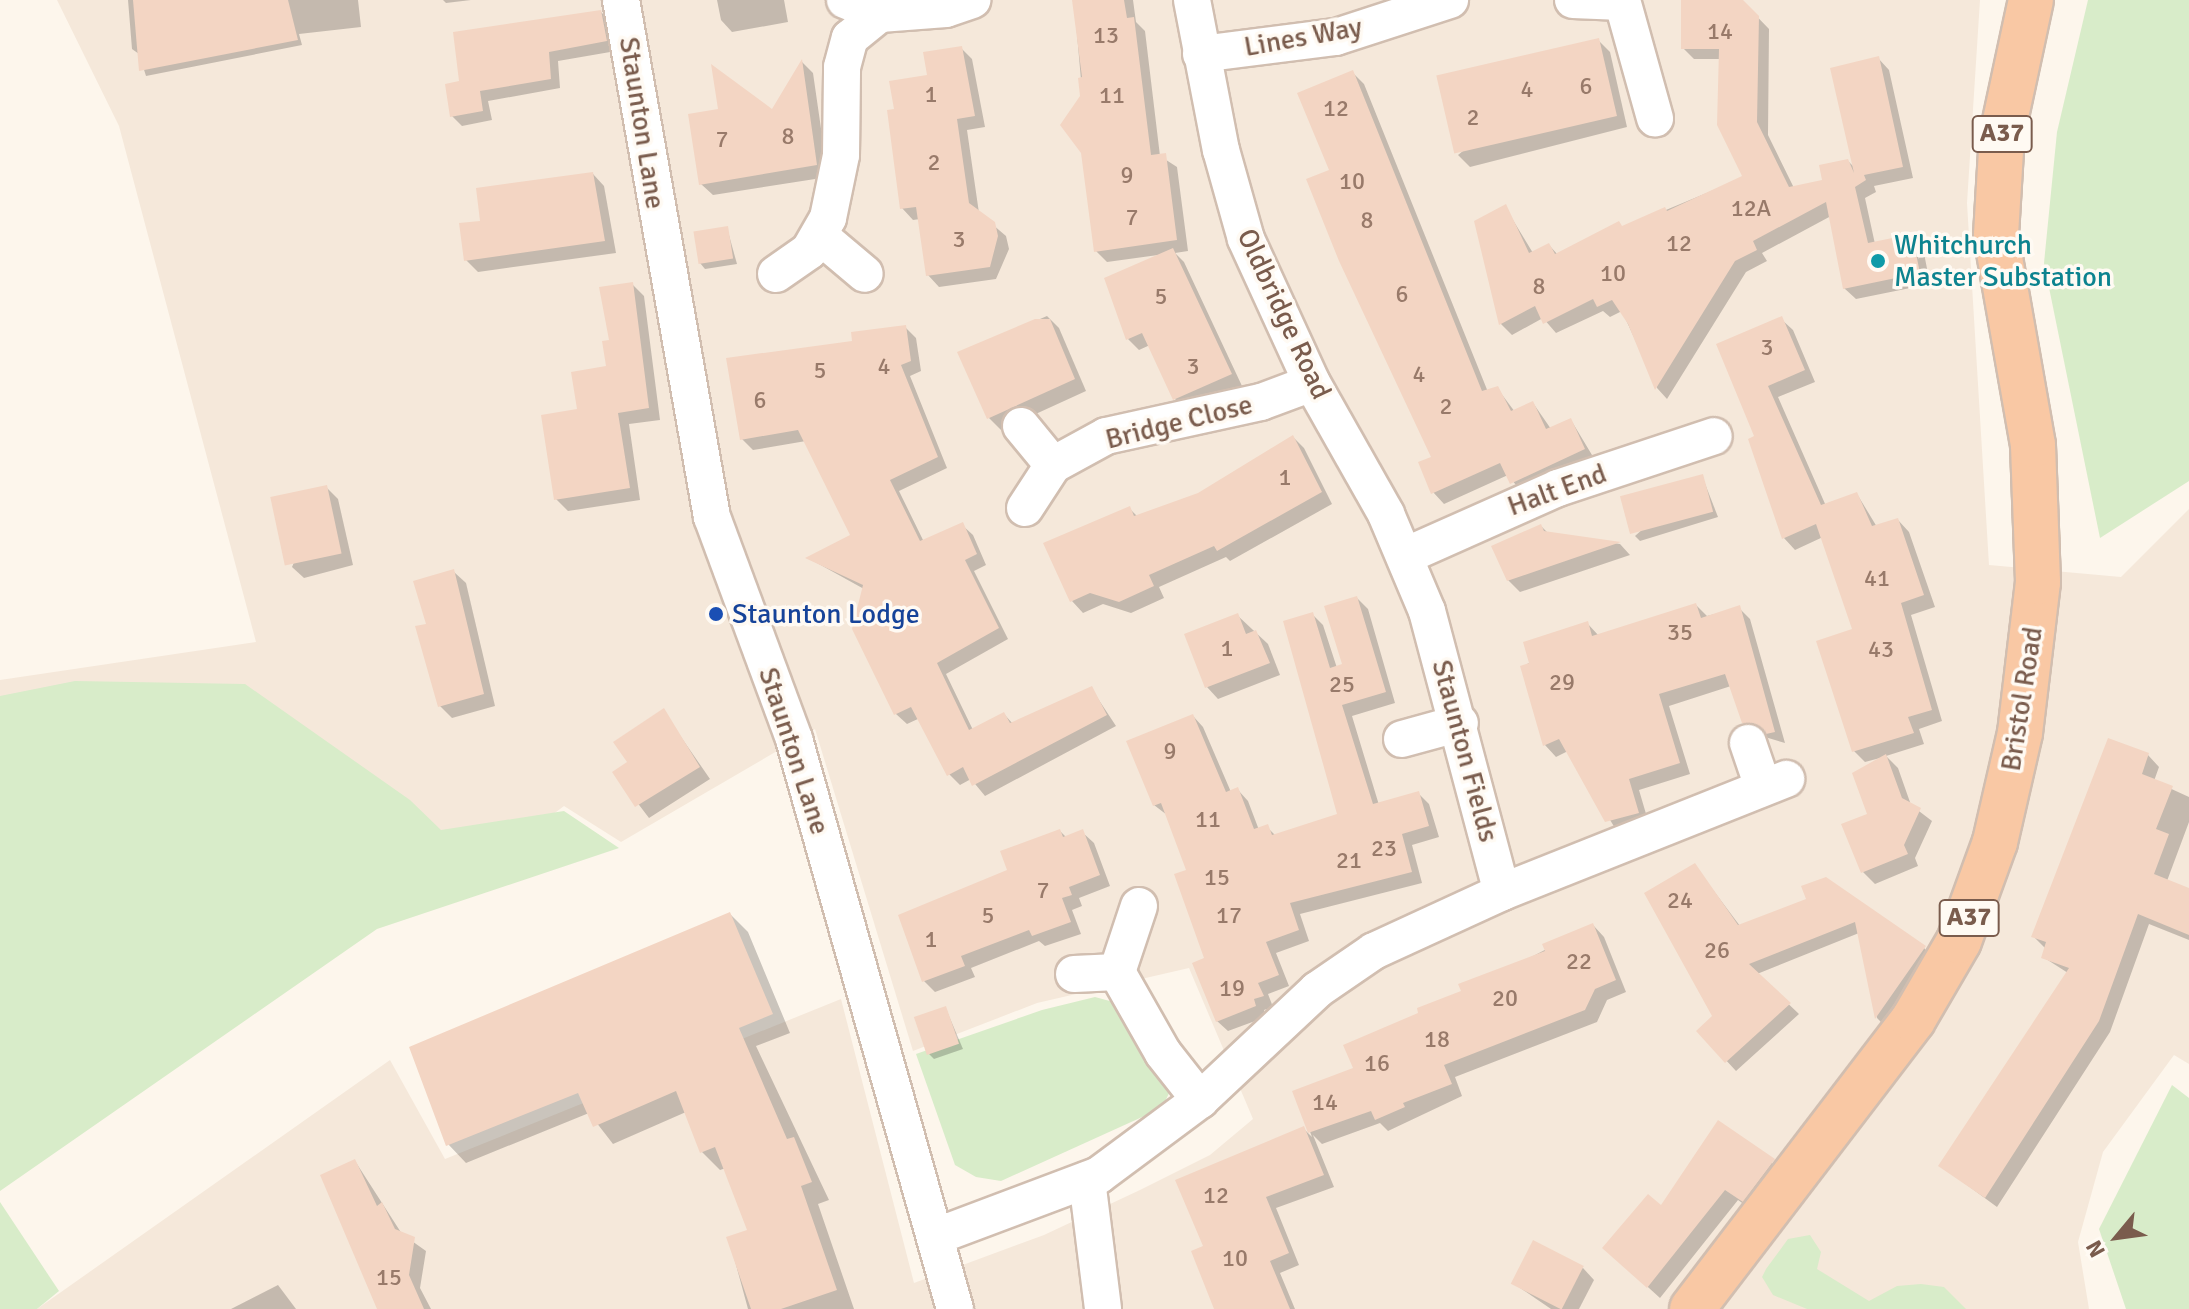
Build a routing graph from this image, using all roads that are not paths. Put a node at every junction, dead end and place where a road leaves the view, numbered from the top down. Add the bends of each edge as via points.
1 (621, 0) edge
2 (845, 0) edge
3 (972, 0) edge
4 (1192, 0) edge
5 (1450, 0) edge
6 (1573, 0) edge
7 (2031, 0) edge
8 (1622, 1) edge
9 (880, 14) junction
10 (1201, 54) junction
11 (1655, 118) dead end
12 (821, 237) junction
13 (776, 274) dead end
14 (865, 274) dead end
15 (1312, 383) junction
16 (1021, 426) dead end
17 (1714, 436) dead end
18 (1053, 465) junction
19 (1025, 508) dead end
20 (1405, 556) junction
21 (1427, 611) joint
22 (1460, 723) junction
23 (1402, 739) dead end
24 (1748, 743) dead end
25 (1502, 892) junction
26 (1139, 906) dead end
27 (1117, 972) junction
28 (1074, 974) dead end
29 (1200, 1100) junction
30 (1087, 1180) junction
31 (937, 1236) junction
32 (955, 1309) edge
33 (1103, 1309) edge
34 (1692, 1309) edge

1 - 31 street, Staunton Lane via 712,517 794,739
2 - 9 street
3 - 9 street via 946,9
4 - 10 street, Oldbridge Road
5 - 10 street, Lines Way via 1336,37
6 - 8 street
7 - 34 highway, Bristol Road / A37 via 2002,135 1996,235 2033,445 2040,541 2020,733 1979,892 1939,978 1891,1053
8 - 11 street
9 - 12 street via 850,38 842,67 841,155
10 - 15 street, Oldbridge Road via 1246,239
12 - 13 street
12 - 14 street
15 - 18 street, Bridge Close via 1261,402 1106,436
15 - 20 street, Oldbridge Road
16 - 18 street
17 - 20 street, Halt End via 1558,488
18 - 19 street, Bridge Close
20 - 21 street, Oldbridge Road
21 - 22 street, Staunton Fields
22 - 23 street
22 - 25 street, Staunton Fields
24 - 25 street via 1775,783
25 - 29 street via 1374,951 1317,990
26 - 27 street
27 - 28 street
27 - 29 street via 1163,1053
29 - 30 street
30 - 31 street
30 - 33 street
31 - 32 street, Staunton Lane

